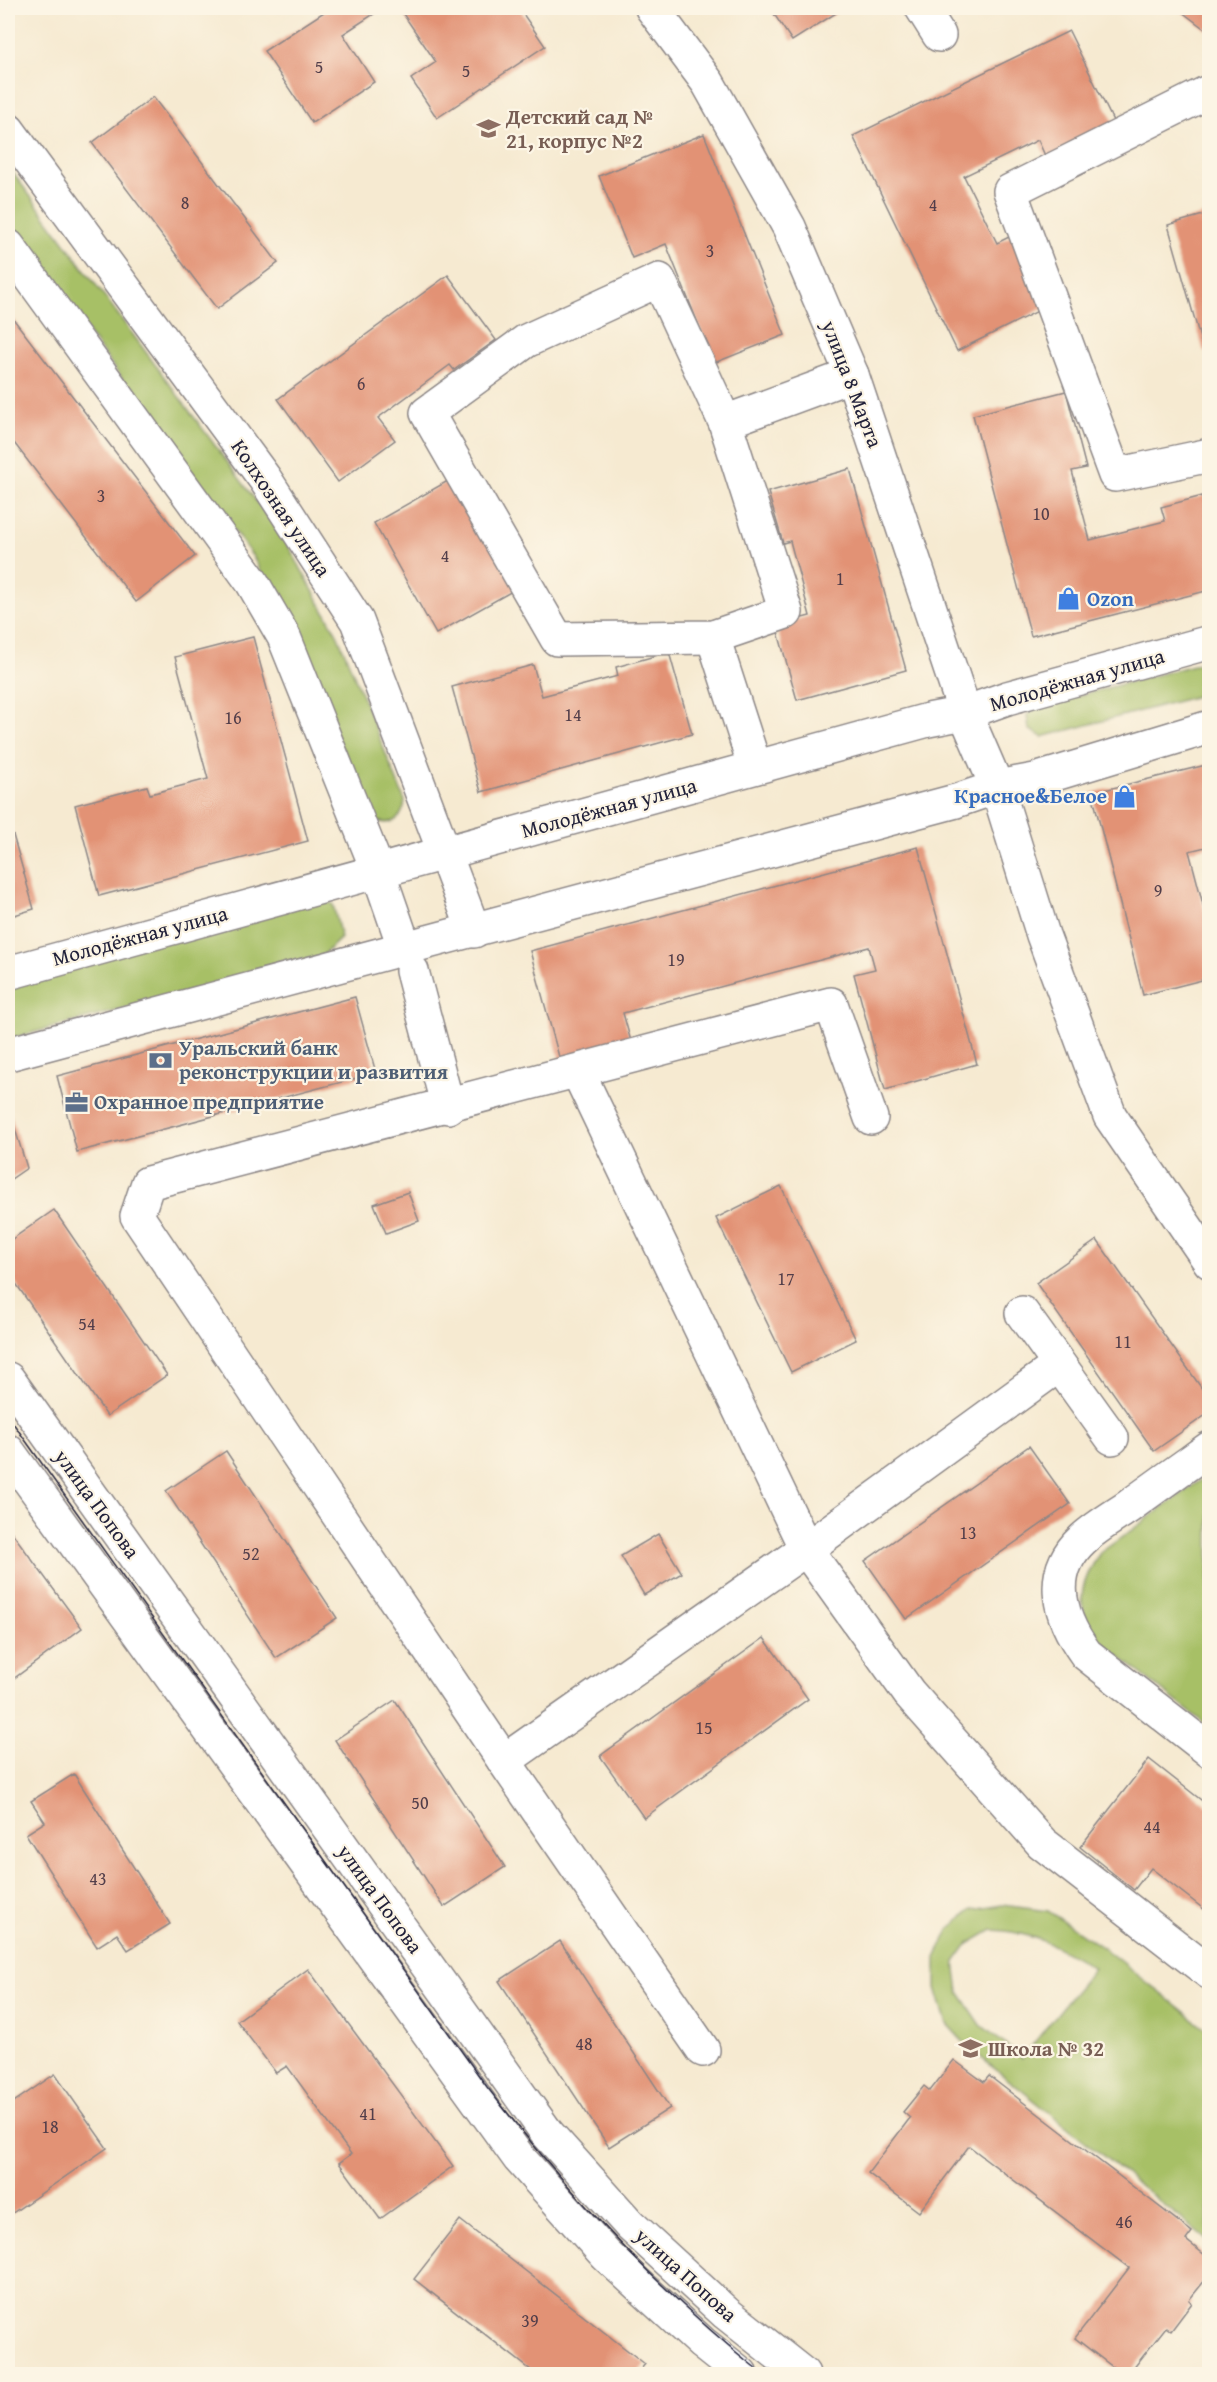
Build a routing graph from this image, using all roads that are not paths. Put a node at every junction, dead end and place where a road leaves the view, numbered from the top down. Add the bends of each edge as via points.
1 (652, 8) edge
2 (922, 8) edge
3 (939, 35) dead end
4 (1209, 90) edge
5 (8, 130) edge
6 (8, 246) edge
7 (852, 375) junction
8 (725, 422) junction
9 (1209, 456) edge
10 (713, 637) junction
11 (1209, 642) edge
12 (964, 713) junction
13 (1209, 727) edge
14 (755, 767) junction
15 (997, 787) junction
16 (443, 854) junction
17 (378, 871) junction
18 (474, 931) junction
19 (409, 960) junction
20 (8, 973) edge
21 (8, 1054) edge
22 (578, 1072) junction
23 (448, 1107) junction
24 (871, 1118) dead end
25 (1209, 1262) edge
26 (1022, 1313) dead end
27 (1059, 1365) junction
28 (8, 1379) edge
29 (1112, 1438) dead end
30 (1209, 1449) edge
31 (8, 1451) edge
32 (806, 1549) junction
33 (1209, 1751) edge
34 (504, 1761) junction
35 (1209, 1973) edge
36 (703, 2050) dead end
37 (741, 2374) edge
38 (803, 2374) edge

1 - 7 street, улица 8 Марта via 708,83 789,226
2 - 3 street
4 - 9 street via 1010,191 1115,475
5 - 16 street, Колхозная улица via 265,479 357,621
6 - 17 street via 252,582 284,637
7 - 8 street
7 - 12 street, улица 8 Марта
8 - 10 street via 786,612
8 - 10 street via 659,280 526,341 427,414 557,639
10 - 14 street
11 - 12 street, Молодёжная улица
12 - 14 street, Молодёжная улица
12 - 15 street, улица 8 Марта
13 - 15 street via 1035,780
14 - 16 street, Молодёжная улица
15 - 18 street
15 - 25 street, улица 8 Марта via 1043,935 1110,1116
16 - 17 street, Молодёжная улица
16 - 18 street, Колхозная улица
17 - 19 street
17 - 20 street, Молодёжная улица
18 - 19 street
19 - 21 street
19 - 23 street
22 - 23 street
22 - 24 street via 831,1004
22 - 32 street
23 - 34 street via 148,1183 137,1216
26 - 27 street
27 - 29 street
27 - 32 street
28 - 38 street, улица Попова via 547,2133 630,2225 726,2313
30 - 33 street via 1082,1540 1066,1563 1059,1586 1061,1609 1086,1654
31 - 37 street, улица Попова via 519,2157 606,2255
32 - 34 street
32 - 35 street via 909,1693 1042,1843
34 - 36 street

